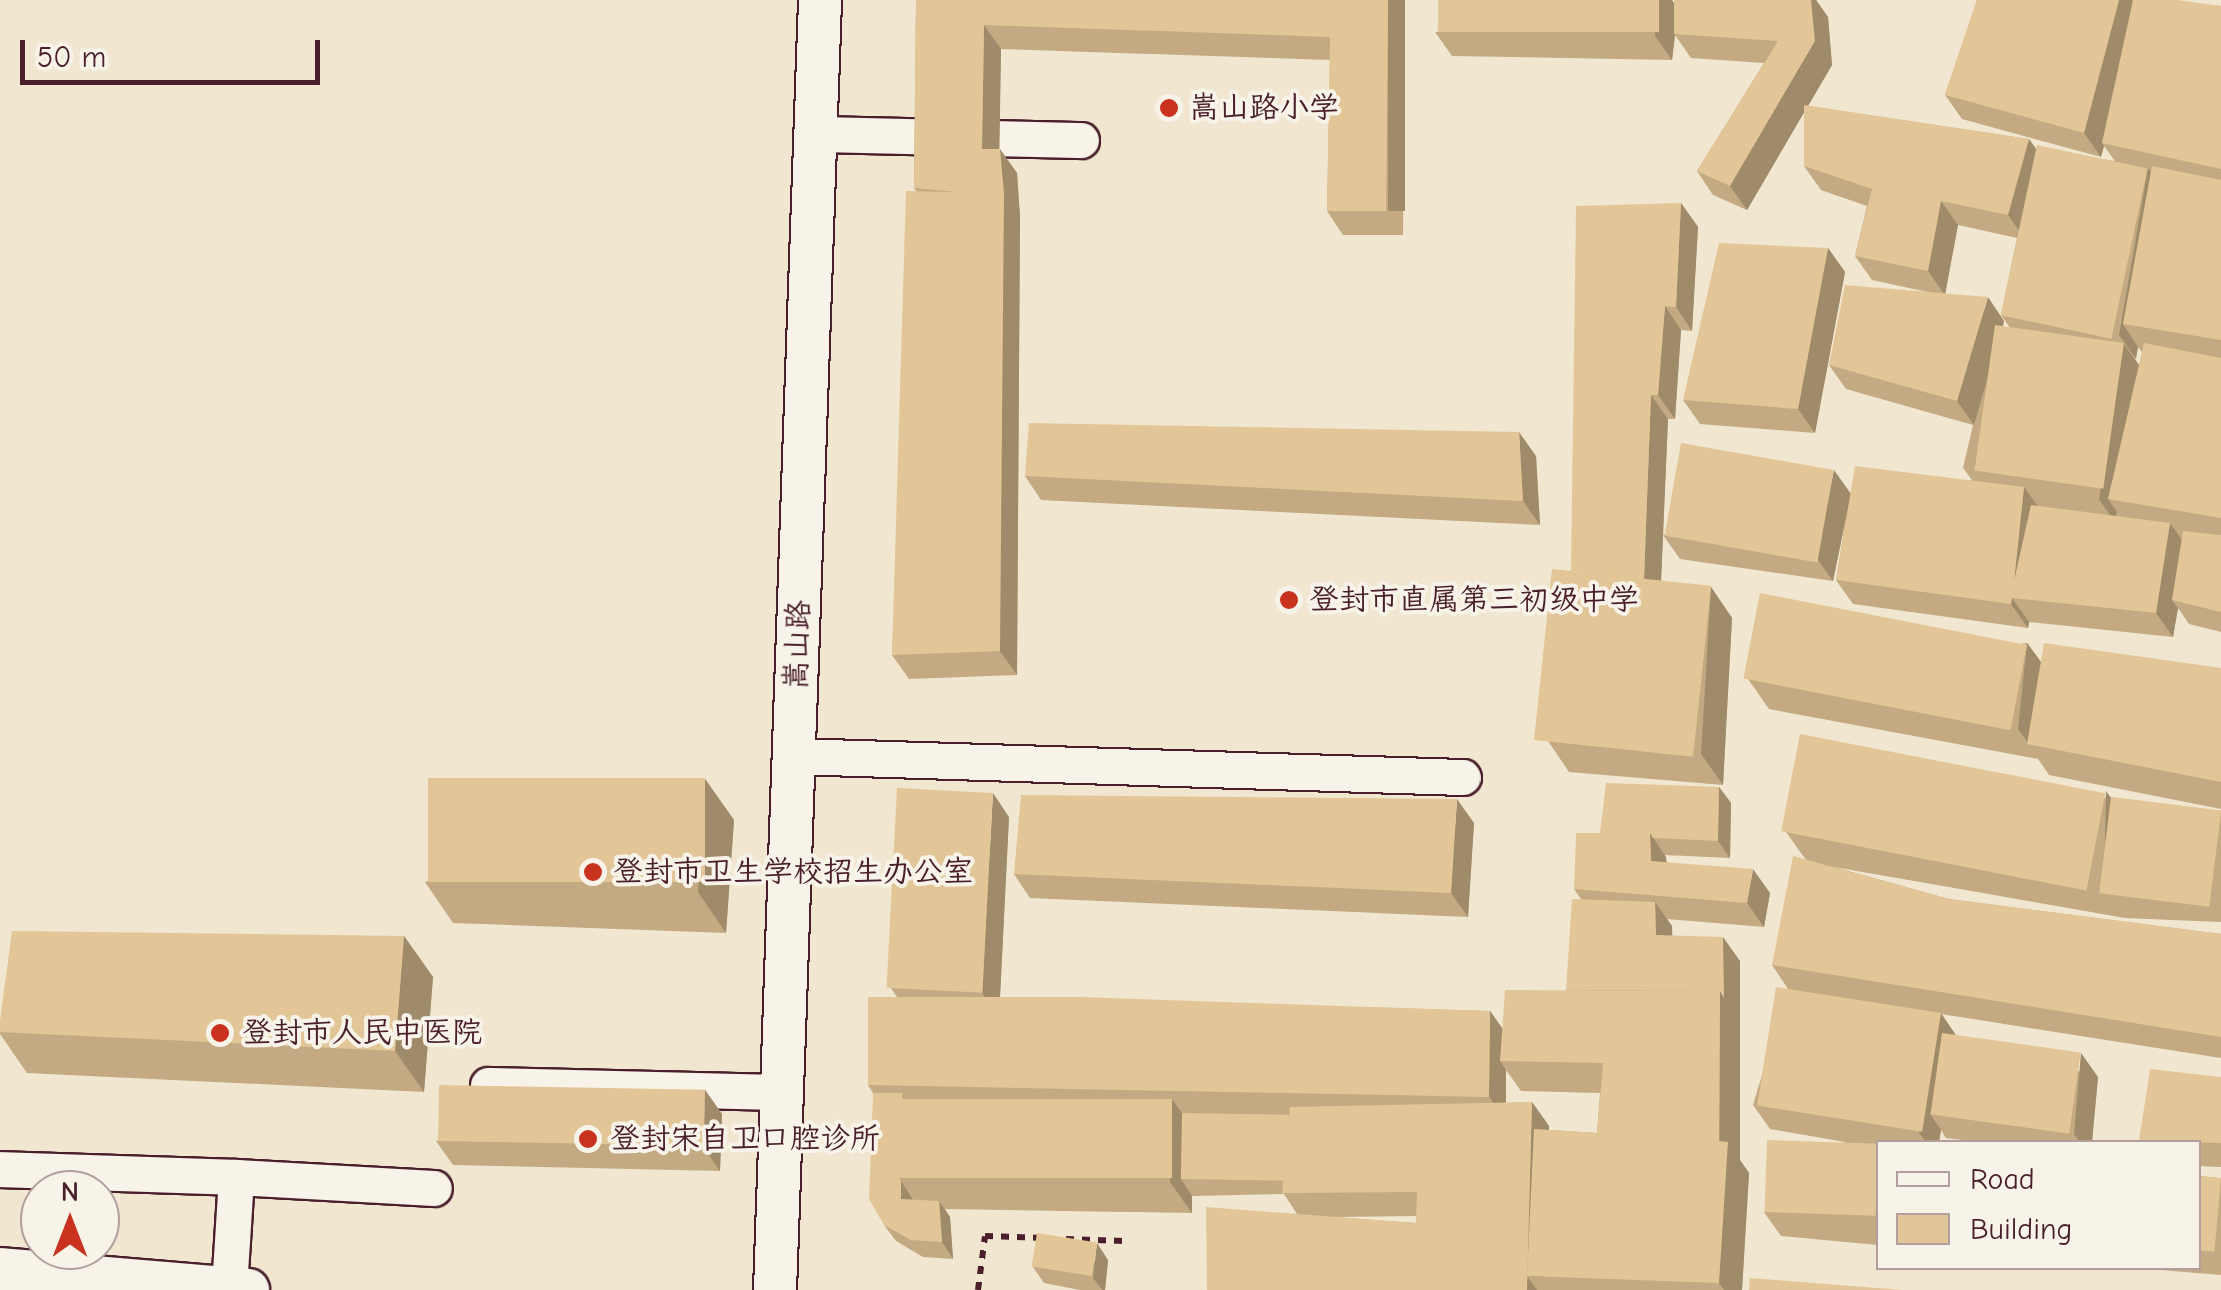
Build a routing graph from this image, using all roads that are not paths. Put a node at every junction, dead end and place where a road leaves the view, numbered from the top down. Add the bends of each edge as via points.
1 (820, 0) edge
2 (816, 134) junction
3 (1081, 140) dead end
4 (794, 756) junction
5 (1463, 777) dead end
6 (488, 1085) edge
7 (782, 1092) junction
8 (0, 1169) edge
9 (236, 1177) junction
10 (434, 1188) dead end
11 (0, 1269) edge
12 (229, 1289) edge
13 (248, 1290) edge
14 (776, 1290) edge

1 - 2 street, 嵩山路
2 - 3 street
2 - 4 street, 嵩山路
4 - 5 street
4 - 7 street, 嵩山路
6 - 7 street
7 - 14 street, 嵩山路
8 - 9 street
9 - 10 street
9 - 12 street
11 - 12 street
12 - 13 street

